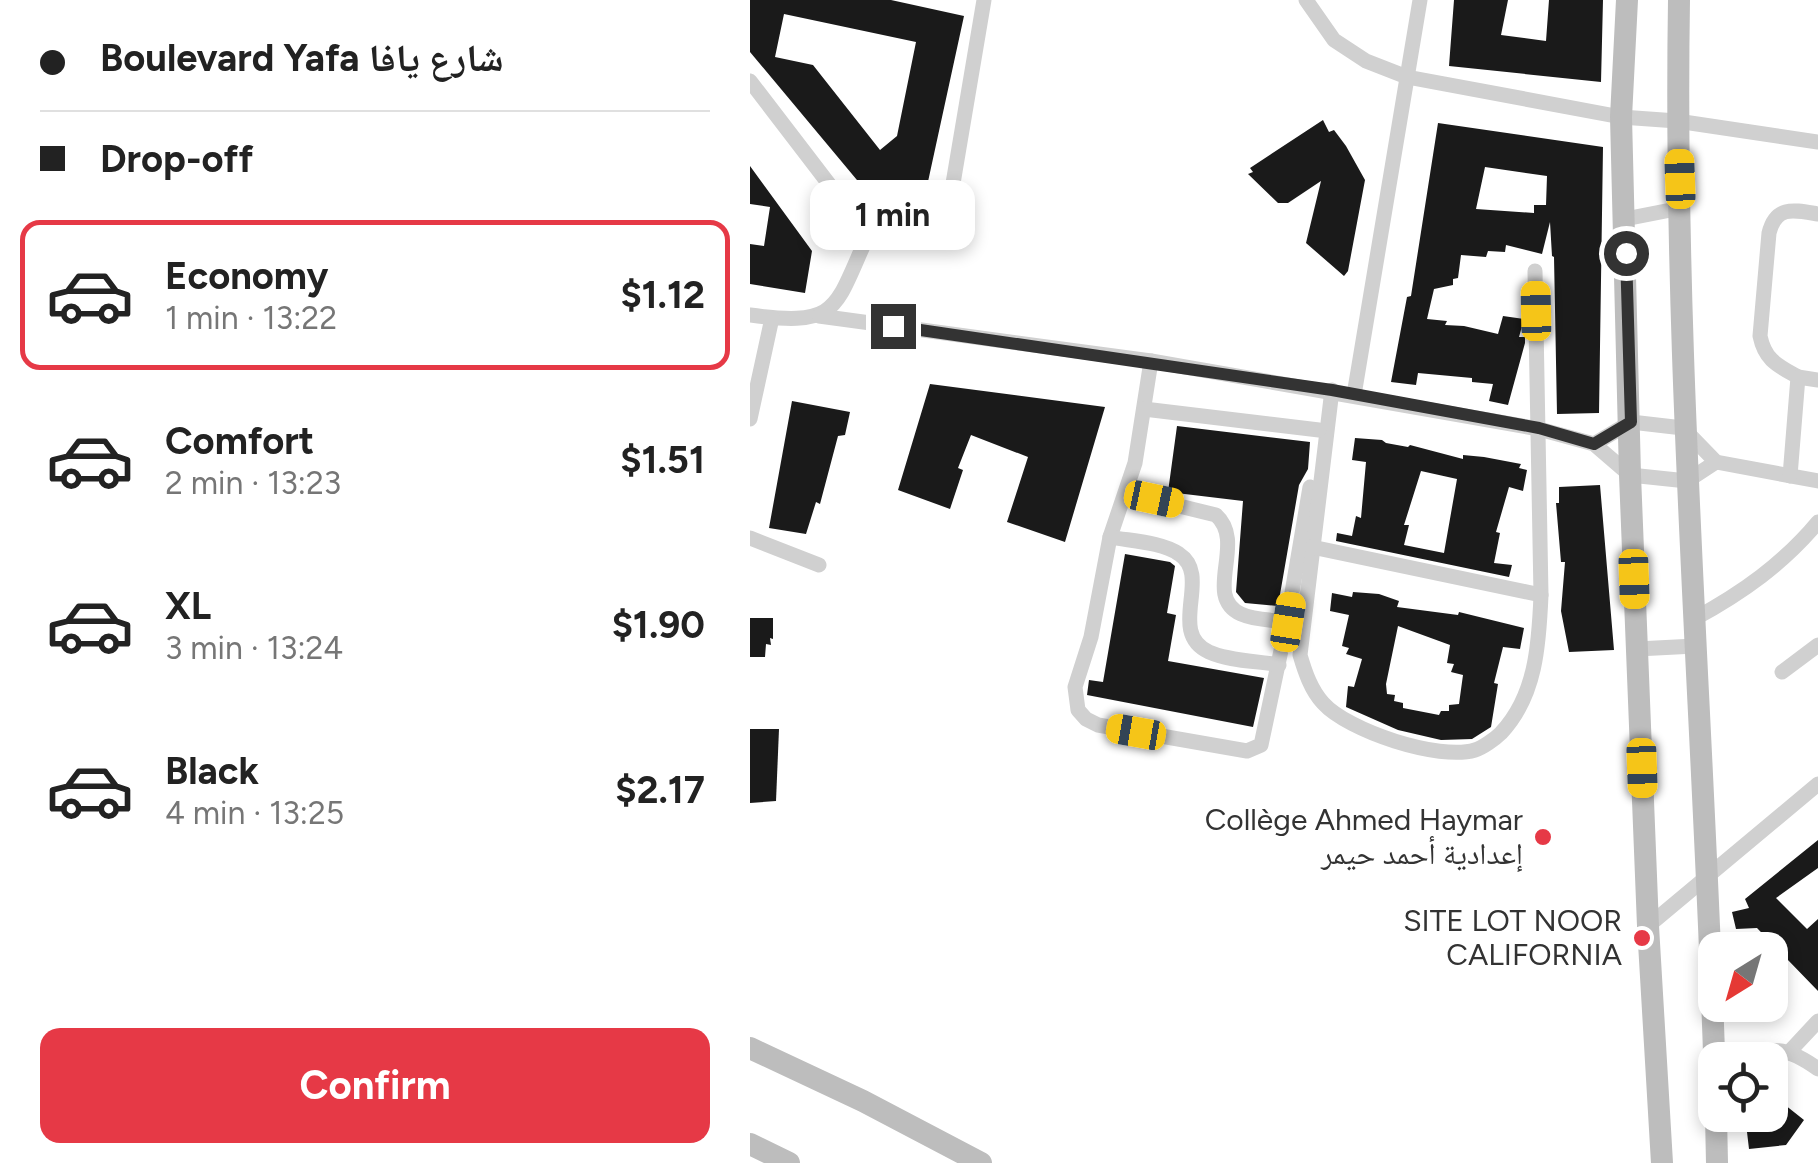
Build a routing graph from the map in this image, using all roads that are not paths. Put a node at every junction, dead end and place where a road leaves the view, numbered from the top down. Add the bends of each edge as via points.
1 (984, 0) edge
2 (1306, 0) edge
3 (1420, 0) edge
4 (1626, 0) edge
5 (1680, 0) edge
6 (1407, 77) junction
7 (750, 81) edge
8 (1622, 117) junction
9 (1677, 121) junction
10 (1818, 142) edge
11 (1681, 208) junction
12 (1818, 214) edge
13 (1625, 220) junction
14 (868, 234) junction
15 (1535, 272) dead end
16 (750, 315) edge
17 (820, 316) junction
18 (772, 318) junction
19 (1152, 361) junction
20 (1798, 377) junction
21 (1818, 380) edge
22 (1329, 390) junction
23 (1354, 395) junction
24 (1144, 409) junction
25 (750, 419) edge
26 (1631, 422) junction
27 (1539, 428) junction
28 (1683, 428) junction
29 (1319, 430) junction
30 (1594, 444) junction
31 (1716, 462) junction
32 (1630, 475) junction
33 (1790, 476) junction
34 (1686, 481) junction
35 (1818, 482) edge
36 (1126, 493) junction
37 (1818, 522) edge
38 (1110, 537) junction
39 (750, 538) edge
40 (1312, 547) junction
41 (819, 565) dead end
42 (1541, 595) junction
43 (1694, 619) junction
44 (1288, 622) junction
45 (1818, 645) edge
46 (1696, 646) junction
47 (1638, 649) junction
48 (1279, 664) junction
49 (1782, 672) dead end
50 (1818, 784) edge
51 (1709, 877) junction
52 (1648, 926) junction
53 (1818, 1021) edge
54 (1714, 1042) edge
55 (750, 1048) edge
56 (1790, 1051) joint
57 (1818, 1070) edge
58 (1717, 1132) edge
59 (750, 1144) edge
60 (789, 1163) edge
61 (982, 1163) edge
62 (1662, 1163) edge
63 (1718, 1163) edge

1 - 14 street via 947,220 931,239
2 - 6 street via 1334,40
3 - 6 street
4 - 8 street
5 - 9 street
6 - 8 street
6 - 23 street
7 - 14 street
8 - 9 street
8 - 13 street
9 - 10 street
9 - 11 street
11 - 13 street
11 - 28 street
12 - 20 street via 1784,211 1769,232 1760,336 1770,362
13 - 26 street
14 - 17 street via 838,300
15 - 27 street
16 - 18 street
17 - 18 street
17 - 19 street
18 - 25 street
19 - 22 street
19 - 24 street
20 - 21 street
20 - 33 street
22 - 23 street
22 - 29 street
22 - 40 street
23 - 27 street
24 - 29 street
24 - 36 street
26 - 28 street
26 - 30 street
26 - 32 street
27 - 30 street
27 - 42 street
28 - 31 street
28 - 34 street
29 - 44 street
30 - 32 street
31 - 33 street
31 - 34 street
32 - 34 street
32 - 47 street
33 - 35 street
34 - 43 street
36 - 38 street
36 - 44 street via 1216,514 1229,534 1229,605 1247,616
37 - 43 street via 1760,579
38 - 48 street via 1183,556 1191,570 1190,629 1202,648
38 - 48 street via 1075,688 1075,705 1086,720 1252,751 1264,740
39 - 41 street
40 - 42 street
40 - 42 street via 1300,655 1308,680 1347,721 1443,753 1476,750 1515,713 1539,648
43 - 46 street
44 - 48 street
45 - 49 street
46 - 47 street
46 - 51 street
47 - 52 street
50 - 51 street
51 - 52 street
51 - 54 street
52 - 62 street
53 - 56 street
55 - 61 street
56 - 57 street
58 - 63 street
59 - 60 street

